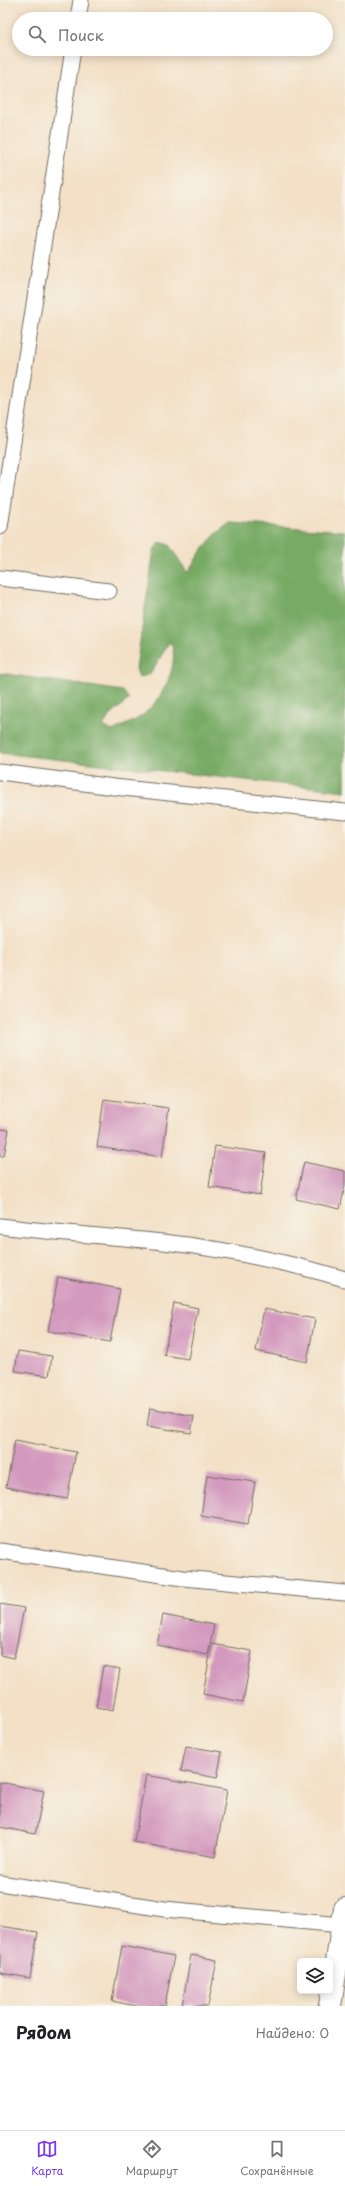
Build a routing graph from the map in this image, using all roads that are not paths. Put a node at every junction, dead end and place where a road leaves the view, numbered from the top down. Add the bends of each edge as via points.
1 (81, 0) edge
2 (79, 12) edge
3 (72, 56) edge
4 (0, 527) edge
5 (0, 578) edge
6 (109, 591) dead end
7 (0, 772) edge
8 (345, 812) edge
9 (0, 1226) edge
10 (345, 1279) edge
11 (0, 1551) edge
12 (345, 1593) edge
13 (0, 1884) edge
14 (344, 1917) edge
15 (330, 2006) edge

1 - 2 lane
3 - 4 lane
5 - 6 lane
7 - 8 lane
9 - 10 lane via 164,1242 237,1253
11 - 12 lane via 183,1578
13 - 14 lane via 164,1909
14 - 15 street

